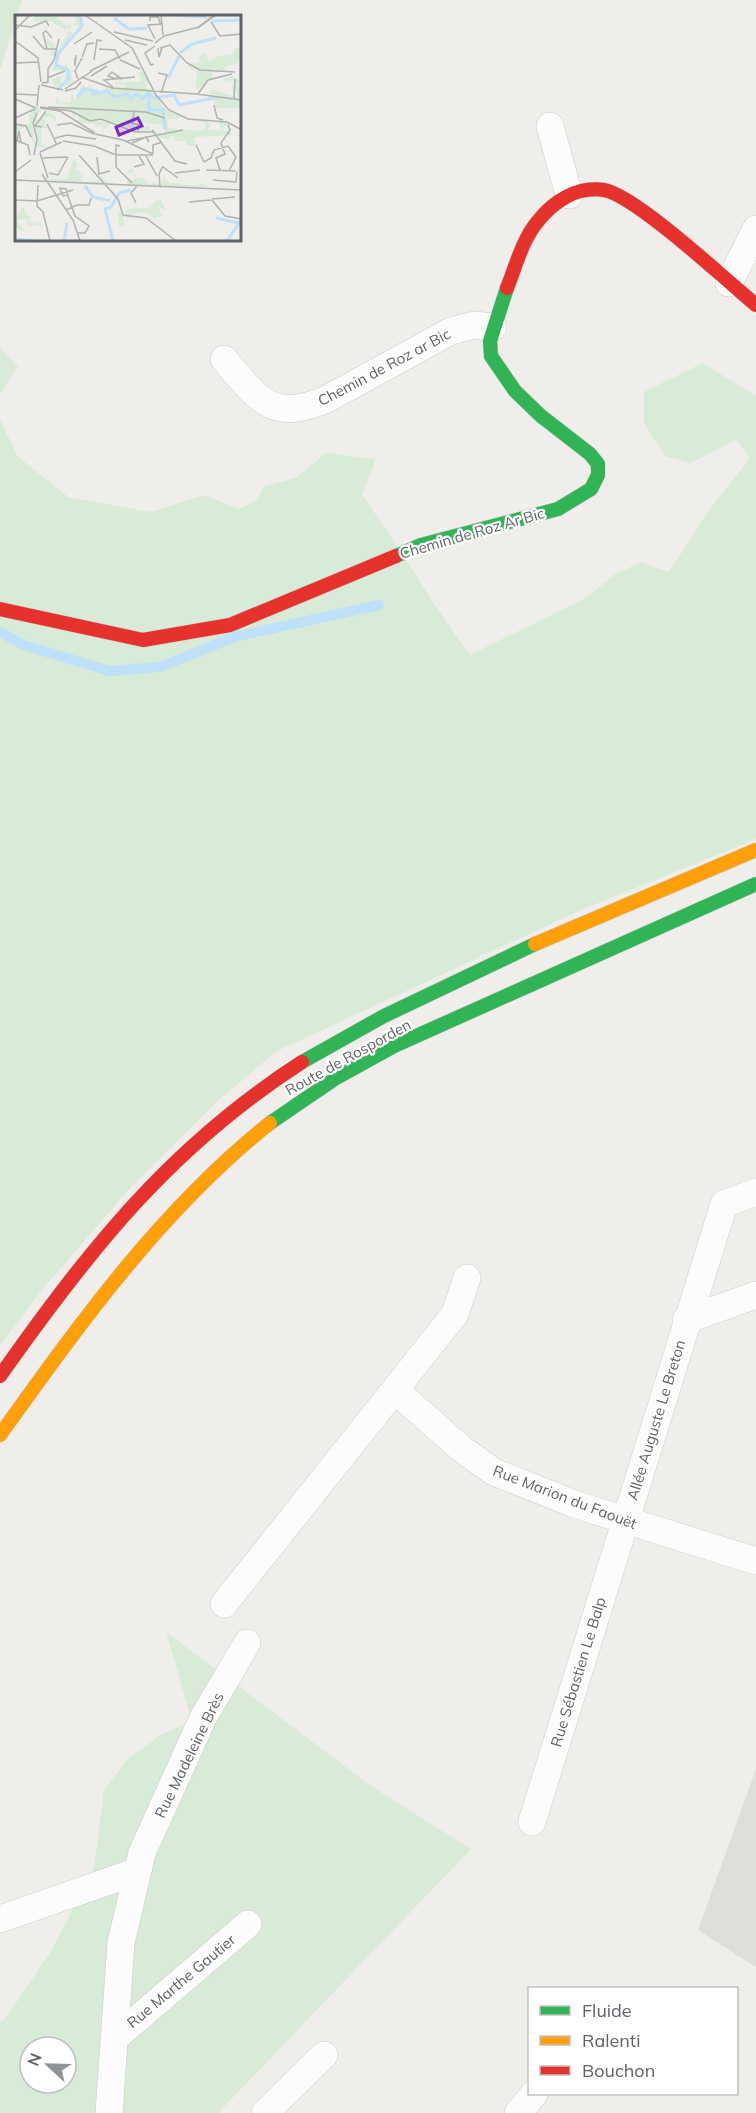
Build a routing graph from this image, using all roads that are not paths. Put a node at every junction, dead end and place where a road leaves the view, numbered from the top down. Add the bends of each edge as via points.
1 (550, 126) dead end
2 (569, 195) junction
3 (756, 229) edge
4 (729, 283) junction
5 (756, 305) edge
6 (493, 327) junction
7 (224, 359) dead end
8 (0, 609) edge
9 (756, 850) edge
10 (756, 884) edge
11 (756, 1192) edge
12 (467, 1278) dead end
13 (756, 1295) edge
14 (686, 1320) junction
15 (0, 1376) edge
16 (396, 1391) junction
17 (0, 1435) edge
18 (625, 1521) junction
19 (756, 1561) edge
20 (224, 1604) dead end
21 (247, 1642) dead end
22 (532, 1822) dead end
23 (138, 1871) junction
24 (0, 1919) edge
25 (248, 1924) dead end
26 (115, 2038) junction
27 (324, 2055) dead end
28 (533, 2095) edge
29 (271, 2112) edge
30 (109, 2113) edge
31 (518, 2113) edge

1 - 2 street
2 - 4 main road, Chemin de Roz Ar Bic via 583,189 620,194
2 - 6 main road, Chemin de Roz Ar Bic via 547,211 527,238
3 - 4 street
4 - 5 main road, Chemin de Roz Ar Bic
6 - 7 street, Chemin de Roz ar Bic via 474,325 451,330 327,399 296,409 281,409 258,399
6 - 8 main road, Chemin de Roz Ar Bic via 491,356 515,391 598,464 591,489 579,498 558,509 421,544 230,625 143,640
9 - 15 main road, Route de Rosporden via 560,931 367,1023 272,1080 178,1157 126,1212 65,1286
10 - 17 main road, Route de Rosporden via 394,1048 281,1114 209,1176 145,1244 70,1336
11 - 14 street, Allée Auguste Le Breton via 723,1204
12 - 16 street via 455,1314
13 - 14 street, Allée Auguste Le Breton
14 - 18 street, Allée Auguste Le Breton
16 - 18 street, Rue Marion du Faouët via 494,1472
16 - 20 street
18 - 19 street, Rue Marion du Faouët
18 - 22 street, Rue Sébastien Le Balp
21 - 23 street, Rue Madeleine Brès via 203,1718 142,1853
23 - 24 street
23 - 26 street, Rue Madeleine Brès via 121,1943
25 - 26 street, Rue Marthe Gautier
26 - 30 street, Rue Madeleine Brès
27 - 29 street
28 - 31 street

